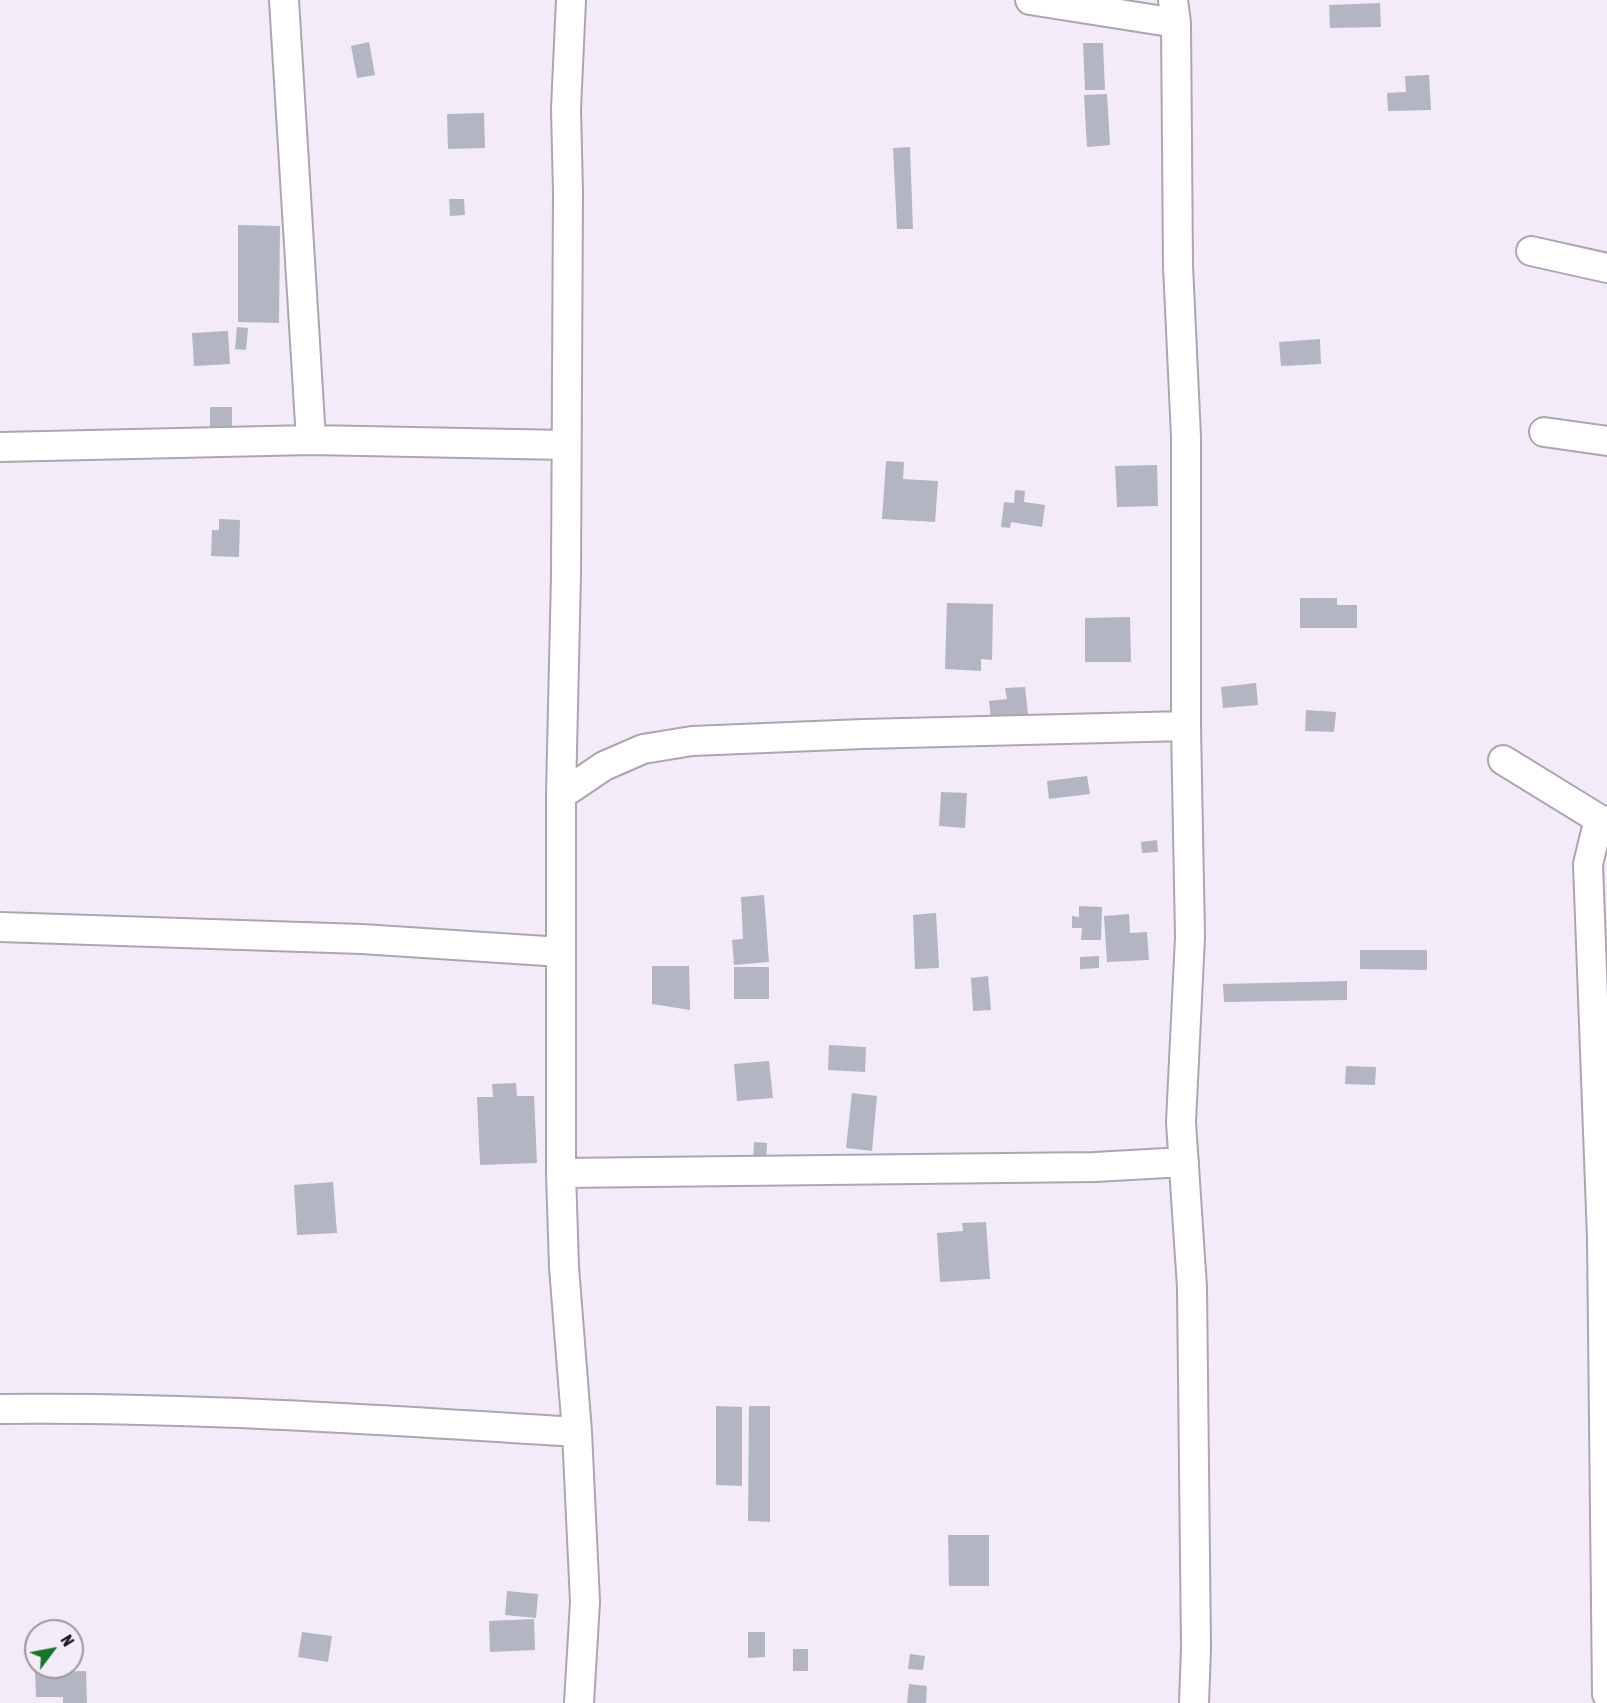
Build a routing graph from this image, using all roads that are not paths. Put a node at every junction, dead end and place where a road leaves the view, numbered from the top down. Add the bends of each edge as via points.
1 (284, 0) edge
2 (571, 0) edge
3 (1030, 0) edge
4 (1174, 12) edge
5 (1531, 251) dead end
6 (1607, 268) edge
7 (1544, 432) dead end
8 (311, 440) junction
9 (1607, 441) edge
10 (566, 445) junction
11 (0, 447) edge
12 (1186, 726) junction
13 (1503, 760) dead end
14 (561, 795) junction
15 (1603, 820) edge
16 (0, 927) edge
17 (561, 952) junction
18 (1184, 1162) junction
19 (561, 1173) junction
20 (0, 1408) edge
21 (577, 1432) junction
22 (1607, 1695) edge
23 (579, 1703) edge
24 (1194, 1703) edge

1 - 8 street
2 - 10 street via 566,109
3 - 4 street
4 - 12 street via 1178,266 1186,437
5 - 6 street
7 - 9 street
8 - 10 street
8 - 11 street
10 - 14 street
12 - 14 street via 692,741 643,749 604,766
12 - 18 street via 1190,937 1181,1122
13 - 15 street
14 - 17 street
15 - 22 street via 1588,864 1602,1238
16 - 17 street via 362,939
17 - 19 street
18 - 19 street via 1095,1167
18 - 24 street via 1192,1287
19 - 21 street
20 - 21 street via 340,1417
21 - 23 street via 585,1602

